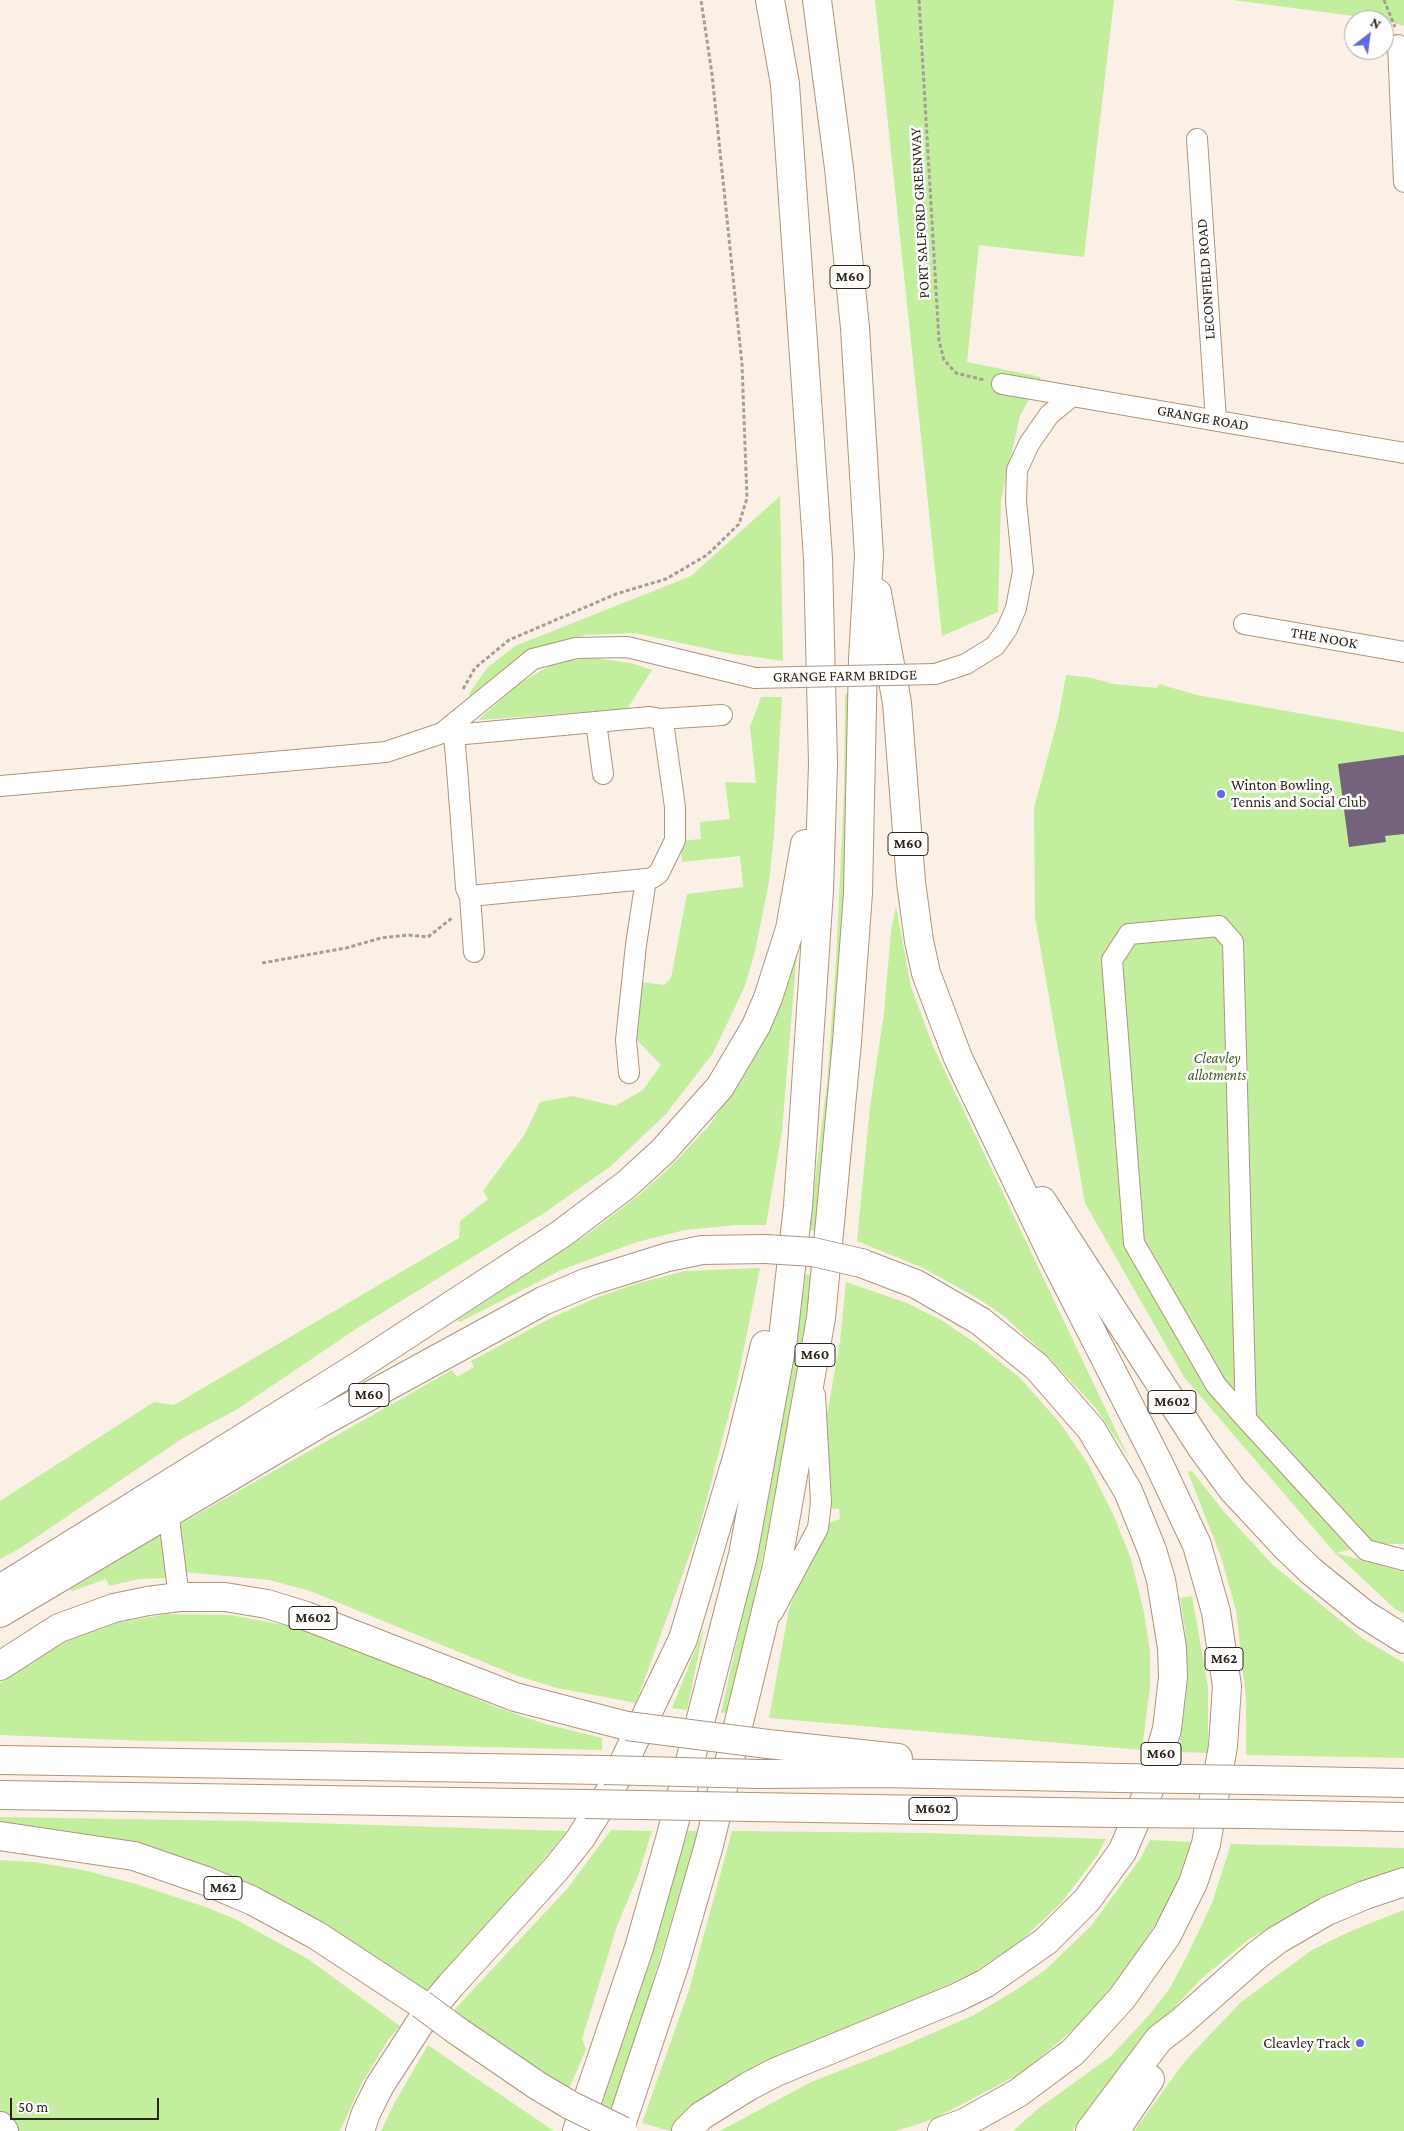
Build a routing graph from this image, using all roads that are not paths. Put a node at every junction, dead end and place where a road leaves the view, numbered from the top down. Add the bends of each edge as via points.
1 (770, 0) edge
2 (817, 0) edge
3 (1398, 45) road end
4 (1197, 139) dead end
5 (1404, 182) edge
6 (1002, 384) road end
7 (1072, 396) junction
8 (1216, 420) junction
9 (1404, 453) edge
10 (869, 555) junction
11 (1244, 624) dead end
12 (820, 634) junction
13 (1404, 652) edge
14 (722, 715) dead end
15 (660, 719) junction
16 (596, 722) junction
17 (454, 729) junction
18 (603, 774) dead end
19 (0, 786) edge
20 (646, 879) junction
21 (470, 900) junction
22 (474, 952) dead end
23 (629, 1073) dead end
24 (989, 1120) junction
25 (798, 1206) junction
26 (1246, 1419) junction
27 (168, 1511) junction
28 (1404, 1560) edge
29 (9, 1584) edge
30 (179, 1597) junction
31 (0, 1613) edge
32 (1404, 1639) edge
33 (0, 1666) edge
34 (0, 1760) edge
35 (1071, 1777) junction
36 (1404, 1783) edge
37 (0, 1795) edge
38 (1404, 1817) edge
39 (0, 1836) edge
40 (1404, 1882) edge
41 (1180, 2023) junction
42 (0, 2126) edge
43 (4, 2131) edge
44 (360, 2131) edge
45 (578, 2131) edge
46 (621, 2131) edge
47 (686, 2131) edge
48 (942, 2131) edge
49 (1090, 2131) edge
50 (1115, 2131) edge

1 - 12 highway, M60 via 785,84 818,558
2 - 10 highway, M60 via 854,319
3 - 5 street
4 - 8 street, LECONFIELD ROAD
6 - 7 street, GRANGE ROAD
7 - 8 street, GRANGE ROAD
7 - 17 street, GRANGE FARM BRIDGE, bridge via 1049,415 1029,444 1017,470 1016,501 1023,571 1016,608 995,646 966,664 935,674 756,678 626,647 576,648 533,659
8 - 9 street, GRANGE ROAD
10 - 24 highway, M60 via 897,703 919,941 938,1008 958,1058
10 - 46 highway, M60 via 863,659 858,893 847,1042 813,1373 777,1566 709,1845
11 - 13 street, THE NOOK
12 - 25 highway, M60 via 823,764 819,871
12 - 29 highway, M60 via 818,720 811,800 790,928 756,1026 720,1087 691,1121 626,1184 561,1234 354,1369
14 - 15 street
15 - 16 street
15 - 20 street via 675,808 675,840 659,873
16 - 17 street
16 - 18 street
17 - 19 street, GRANGE FARM BRIDGE via 386,752
17 - 21 street via 466,888
20 - 21 street
20 - 23 street via 626,1040
21 - 22 street
24 - 32 highway, M602 via 1233,1490 1311,1571 1364,1614
24 - 48 highway, M62 via 1052,1256 1198,1545 1223,1648 1226,1717 1206,1844 1184,1903 1153,1956 1122,1998 1074,2052 1018,2093 964,2123
25 - 44 highway, M60 via 739,1451 713,1542 683,1639 636,1740 609,1794 580,1838 424,2017 380,2085
25 - 45 highway, M60 via 783,1338 743,1555 639,1948
26 - 26 street via 1216,1385 1134,1243 1112,960 1129,934 1219,926 1233,942
26 - 28 street via 1366,1550
27 - 30 street
27 - 31 highway, M60
27 - 47 highway, M60, bridge via 542,1301 668,1256 702,1250 765,1248 812,1252 896,1275 934,1292 1007,1340 1064,1395 1097,1438 1128,1491 1161,1580 1172,1648 1173,1677 1167,1729 1149,1790 1122,1852 1087,1900 1046,1941 1003,1973 956,1998 776,2072 708,2111
30 - 33 highway, M602 via 114,1608 59,1628
30 - 35 highway, M602, bridge via 225,1598 267,1604 515,1697 627,1726
34 - 35 highway, M602, bridge
35 - 36 highway, M602, bridge
37 - 38 highway, M602, bridge
39 - 46 highway, M62, bridge via 134,1856 252,1901 352,1957 538,2086
40 - 41 highway via 1327,1911 1277,1940
41 - 49 highway via 1159,2039
41 - 50 highway via 1172,2044
42 - 43 highway

